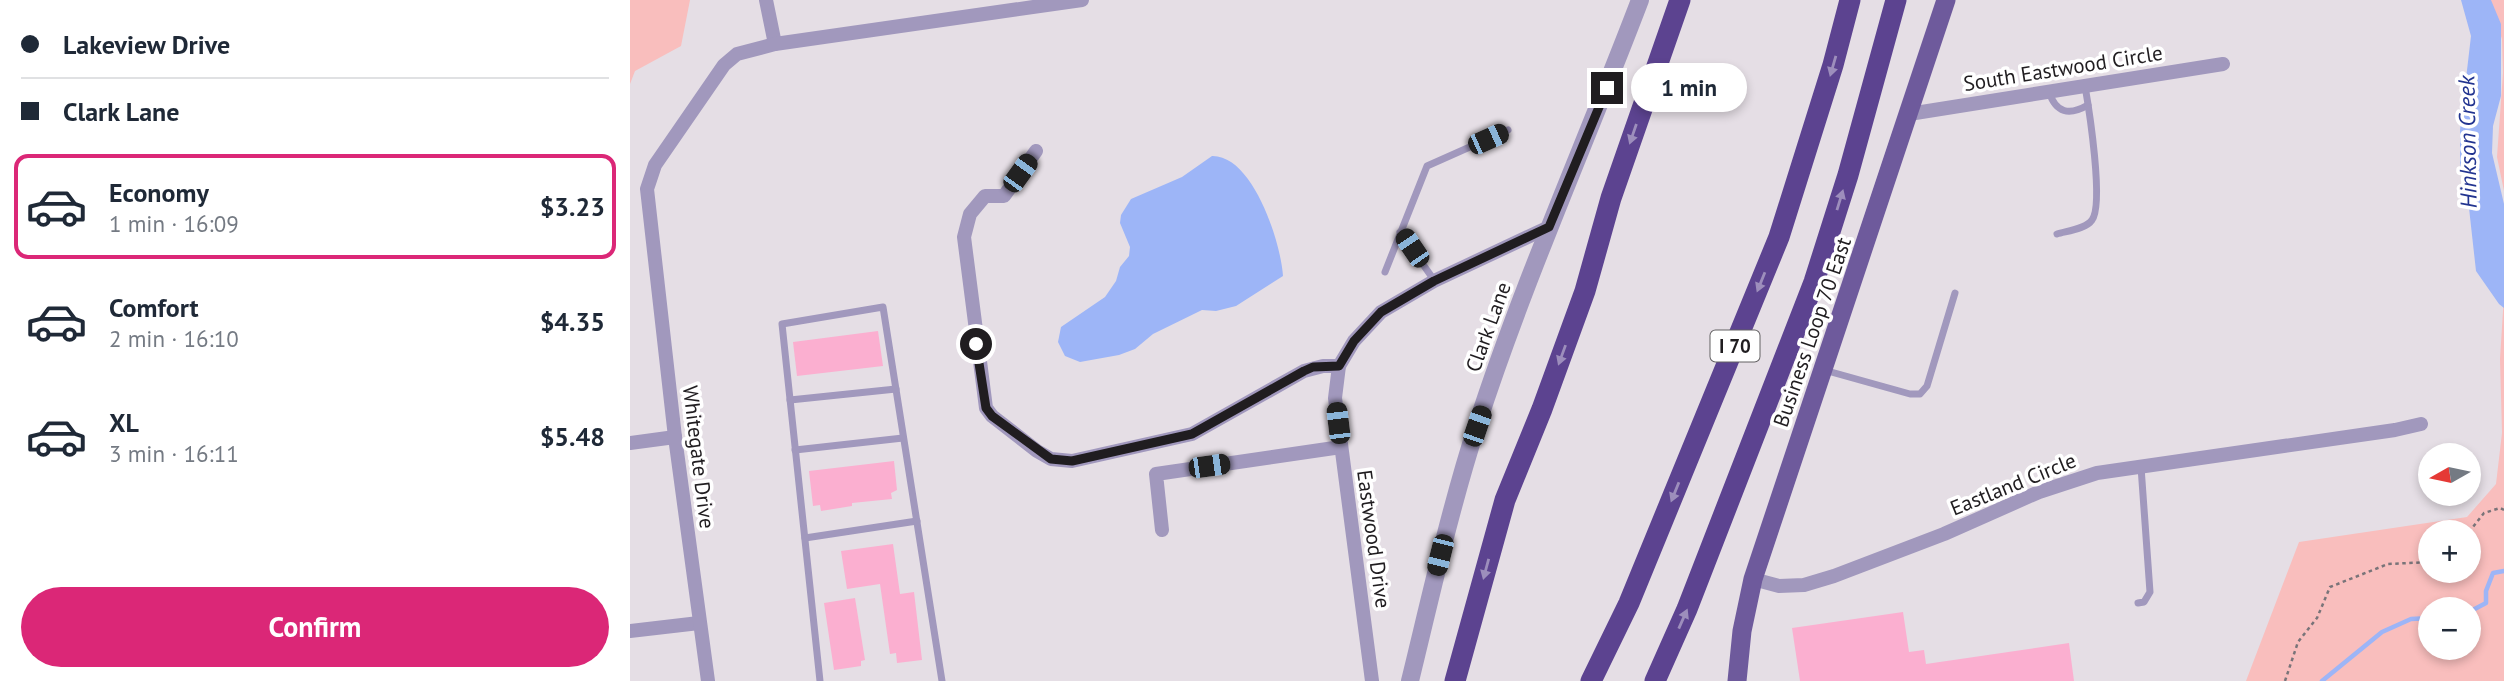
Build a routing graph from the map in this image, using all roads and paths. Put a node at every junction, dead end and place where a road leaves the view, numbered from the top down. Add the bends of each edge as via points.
1 (766, 0) edge
2 (1082, 0) edge
3 (1640, 0) edge
4 (1680, 0) edge
5 (1850, 0) edge
6 (1896, 0) edge
7 (1946, 0) edge
8 (775, 44) junction
9 (2223, 64) dead end
10 (2085, 85) junction
11 (2049, 91) junction
12 (2088, 105) junction
13 (1909, 114) junction
14 (1508, 130) dead end
15 (1036, 151) dead end
16 (1549, 227) junction
17 (1400, 232) junction
18 (2057, 234) dead end
19 (1385, 272) dead end
20 (1434, 281) junction
21 (1955, 293) dead end
22 (1339, 366) junction
23 (1823, 370) junction
24 (896, 389) junction
25 (790, 400) junction
26 (2421, 424) dead end
27 (675, 437) junction
28 (903, 438) junction
29 (630, 443) edge
30 (1341, 447) junction
31 (796, 450) junction
32 (2141, 467) junction
33 (2504, 510) edge
34 (2478, 520) edge
35 (916, 521) junction
36 (1162, 530) dead end
37 (805, 538) junction
38 (2418, 563) edge
39 (1753, 579) junction
40 (2138, 604) dead end
41 (699, 623) junction
42 (630, 631) edge
43 (708, 681) edge
44 (820, 681) edge
45 (942, 681) edge
46 (1372, 681) edge
47 (1410, 681) edge
48 (1455, 681) edge
49 (1591, 681) edge
50 (1655, 681) edge
51 (1737, 681) edge
52 (2286, 681) edge

1 - 8 street
2 - 8 street, Whitegate Drive
3 - 16 street, Clark Lane
4 -> 48 highway via 1611,198 1586,291 1505,500
5 -> 49 highway, I 70 via 1779,237 1629,603
50 -> 6 highway, I 70 via 1814,282
7 - 13 main road, Business Loop 70 East
8 - 27 street, Whitegate Drive via 737,54 724,65 655,165 647,189
9 - 10 street, South Eastwood Circle
10 - 11 street, South Eastwood Circle
10 - 12 lane
11 - 12 lane via 2060,110
11 - 13 street, South Eastwood Circle
12 - 18 lane via 2096,172 2094,219
13 - 23 main road, Business Loop 70 East
14 - 17 lane via 1427,166
15 - 22 street via 1004,196 985,196 970,215 964,237 986,408 1037,451 1051,459 1072,461 1192,434 1304,371
16 - 20 street, Eastwood Drive
16 - 47 street, Clark Lane via 1477,426
17 - 19 lane
17 - 20 lane
20 - 22 street, Eastwood Drive via 1381,312 1354,341
21 - 23 lane via 1927,386 1920,394
22 - 30 street, Eastwood Drive via 1335,398
23 - 39 main road, Business Loop 70 East
24 - 25 lane
24 - 25 lane via 883,307 782,324
24 - 28 lane
25 - 31 lane
26 - 32 street, Eastland Circle
27 - 29 street
27 - 41 street, Whitegate Drive
28 - 31 lane
28 - 35 lane
30 - 36 street via 1156,474
30 - 46 street, Eastwood Drive
31 - 37 lane
32 - 39 street, Eastland Circle via 2052,487 1944,534 1804,585 1779,586
32 - 40 lane via 2150,592 2149,598
33 - 34 path via 2489,510
35 - 37 lane
35 - 45 lane
37 - 44 lane
38 - 52 path via 2388,564 2330,587 2317,618 2292,653
39 - 51 main road, Business Loop 70 East
41 - 42 street
41 - 43 street, Whitegate Drive

